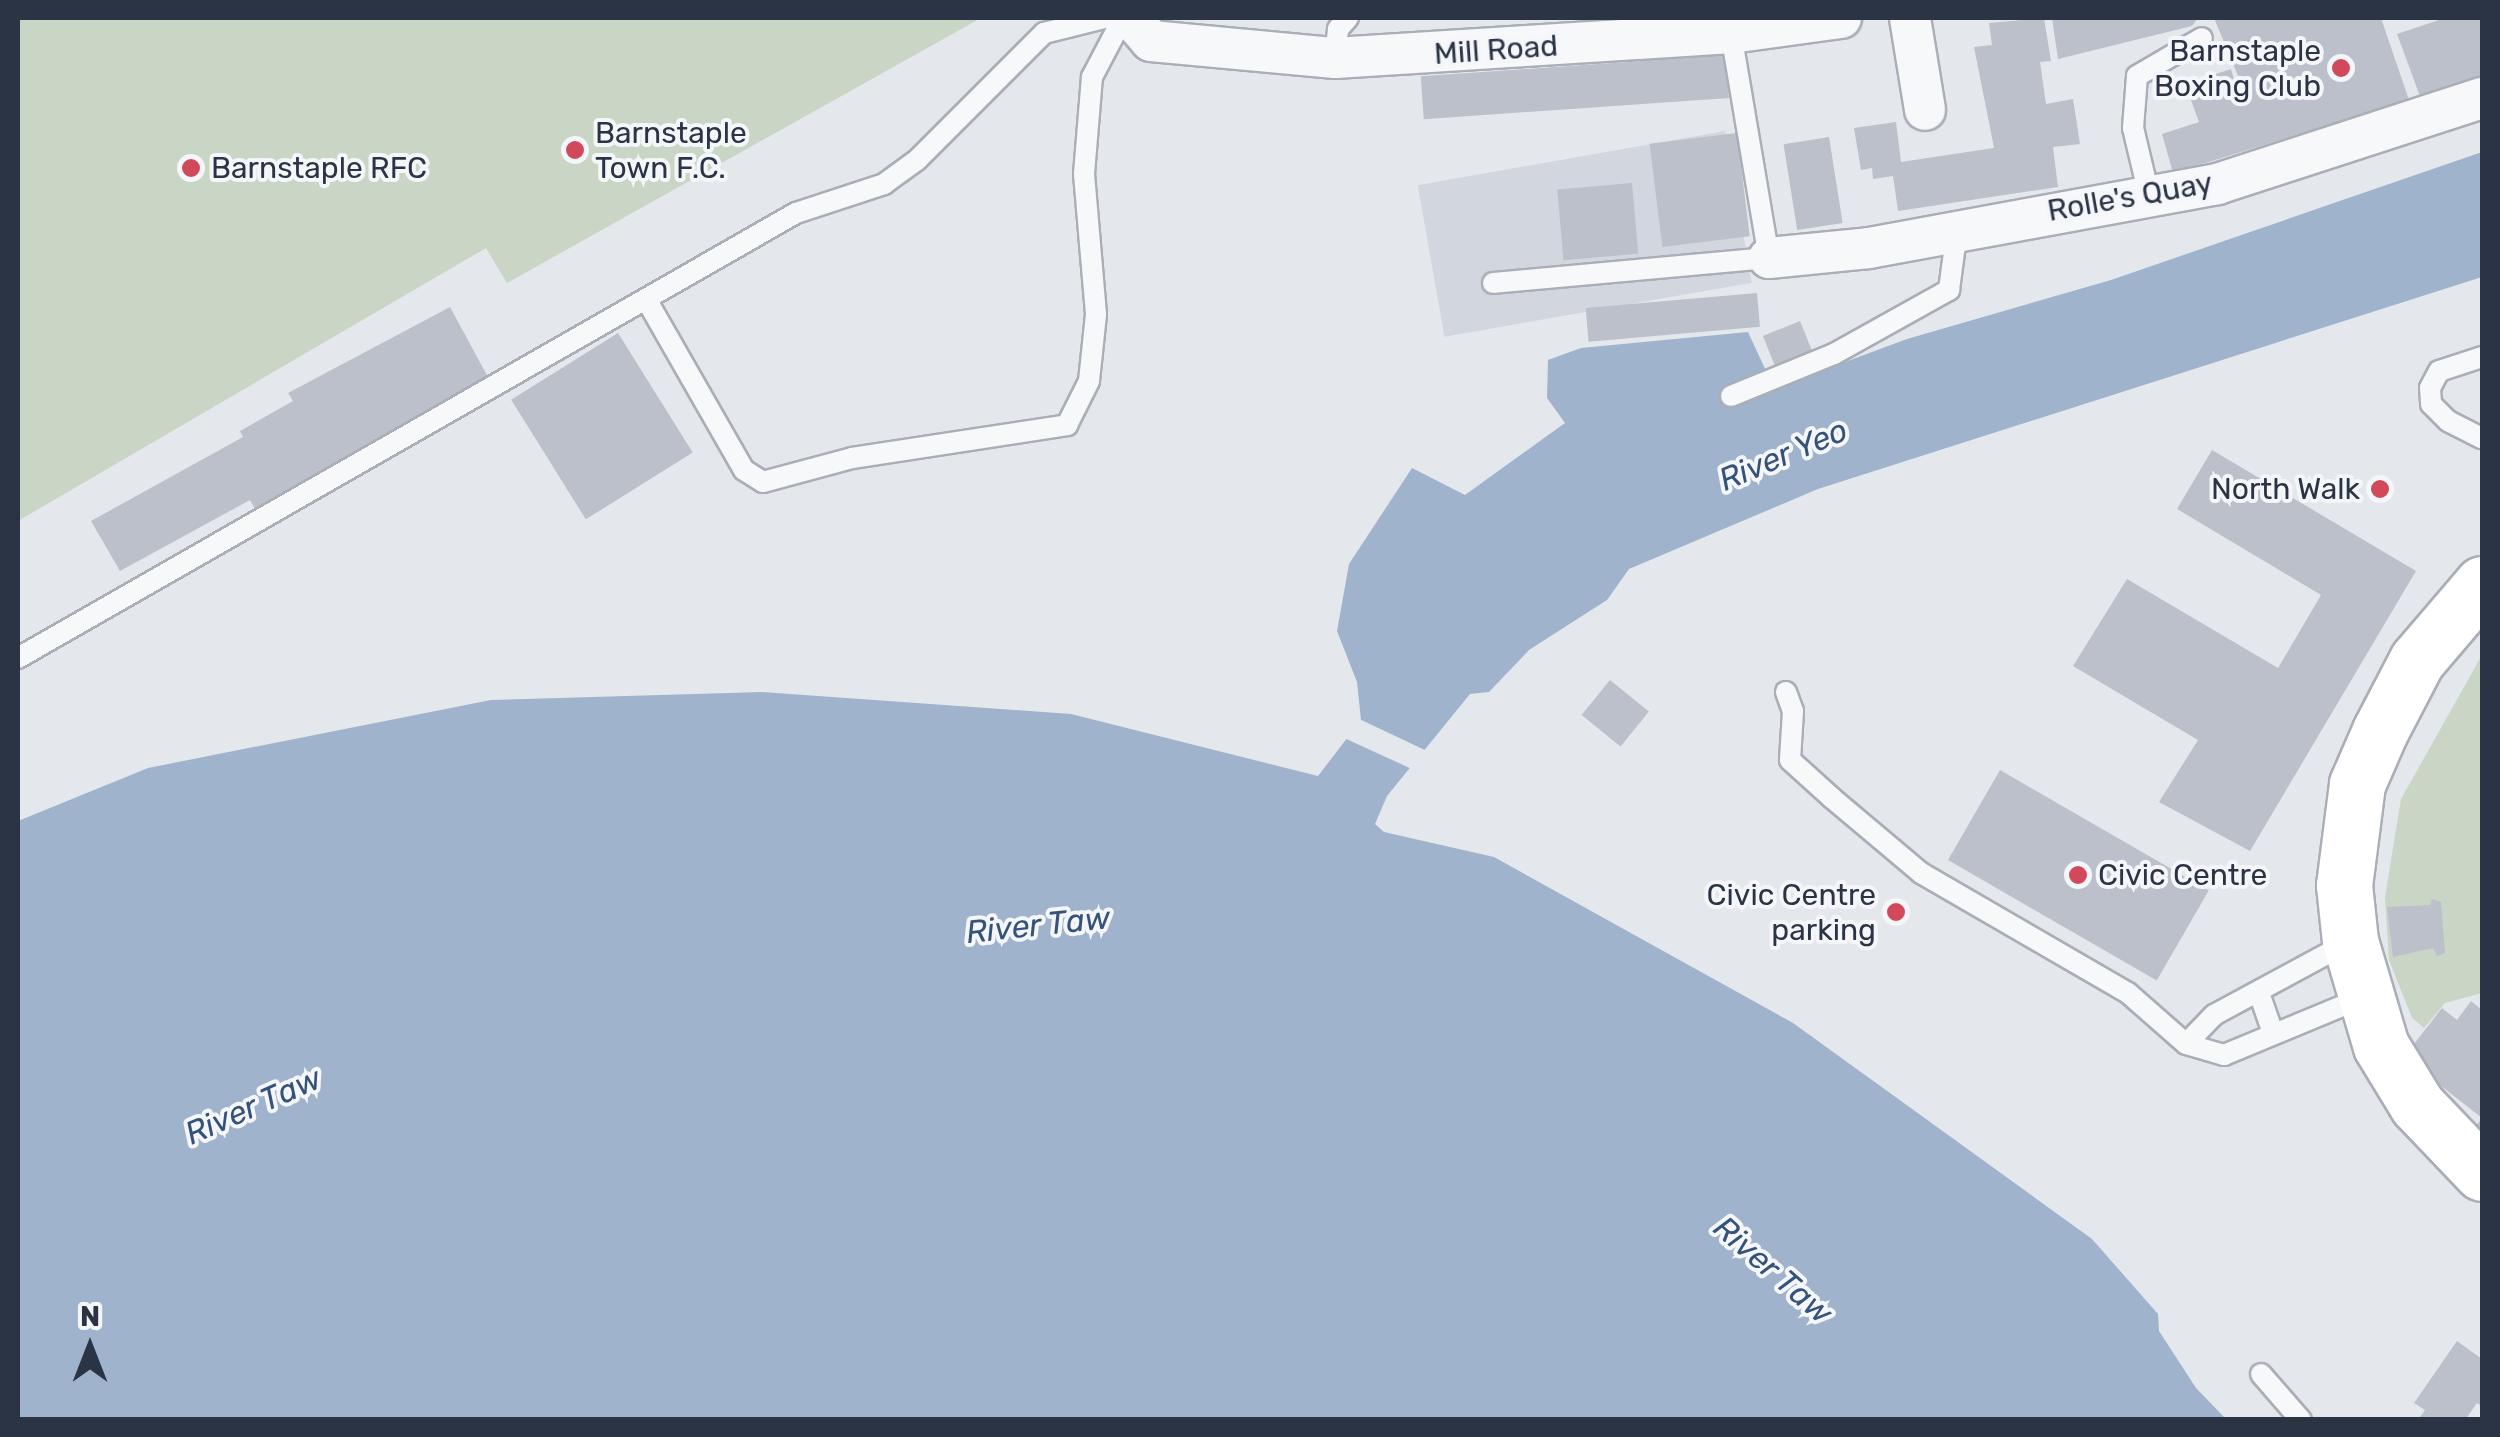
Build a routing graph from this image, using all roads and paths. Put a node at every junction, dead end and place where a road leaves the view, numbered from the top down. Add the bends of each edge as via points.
1 (1104, 18) edge
2 (1348, 18) edge
3 (1841, 18) edge
4 (1910, 18) edge
5 (1135, 25) edge
6 (1731, 33) junction
7 (2202, 38) dead end
8 (1335, 58) junction
9 (2482, 98) edge
10 (1925, 110) dead end
11 (2149, 195) junction
12 (1957, 230) junction
13 (1769, 258) junction
14 (1493, 283) dead end
15 (646, 299) junction
16 (2482, 357) edge
17 (1732, 396) dead end
18 (2482, 438) edge
19 (2482, 584) edge
20 (18, 658) edge
21 (1786, 692) dead end
22 (2350, 941) junction
23 (2260, 992) junction
24 (2366, 996) junction
25 (2273, 1033) junction
26 (2186, 1044) junction
27 (2482, 1173) edge
28 (2261, 1374) dead end
29 (2301, 1420) edge

1 - 15 lane via 1044,33 953,126 884,184 796,213
2 - 8 lane via 1338,29
3 - 6 street, Mill Road
4 - 10 street
5 - 8 street, Mill Road
5 - 15 lane via 1092,76 1084,174 1096,314 1089,381 1067,424 890,451 764,482 744,470
6 - 8 street, Mill Road
6 - 13 lane
7 - 11 lane via 2138,76 2133,128
9 - 11 street, Rolle's Quay via 2217,184
11 - 12 street, Rolle's Quay
12 - 13 street, Rolle's Quay
12 - 17 lane via 1950,290 1834,354
13 - 14 lane
15 - 20 lane
16 - 18 lane via 2439,371 2430,388 2431,404 2448,422
19 - 22 street via 2416,660 2356,784 2344,886
21 - 26 lane via 1793,711 1790,760 1840,804 1921,873 2128,992
22 - 23 lane
22 - 24 street
23 - 25 lane
23 - 26 lane via 2214,1014
24 - 25 lane
24 - 27 street via 2381,1046 2418,1105
25 - 26 lane via 2224,1055
28 - 29 lane

